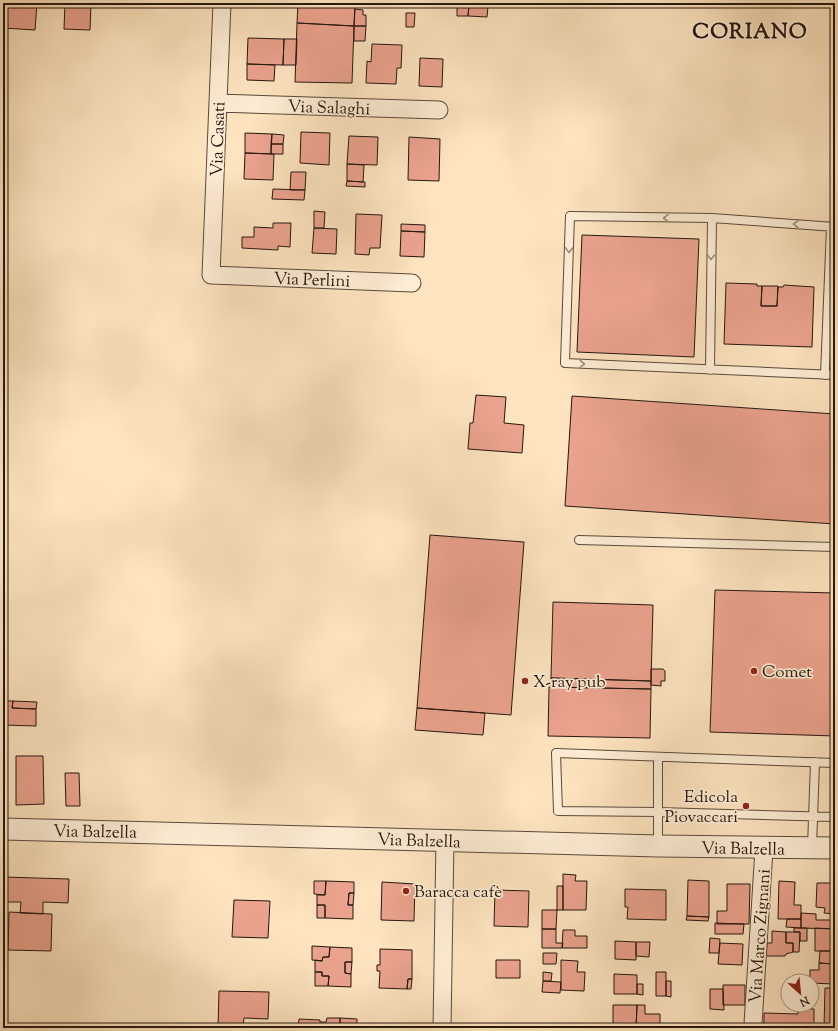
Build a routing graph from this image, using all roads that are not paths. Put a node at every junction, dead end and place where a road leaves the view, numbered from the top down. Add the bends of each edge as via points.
1 (222, 3) edge
2 (218, 103) junction
3 (439, 110) dead end
4 (712, 218) junction
5 (833, 227) edge
6 (211, 275) joint
7 (412, 283) dead end
8 (710, 370) junction
9 (825, 375) junction
10 (835, 375) edge
11 (579, 540) dead end
12 (835, 547) edge
13 (658, 757) junction
14 (815, 762) junction
15 (835, 762) edge
16 (658, 812) junction
17 (835, 817) edge
18 (812, 818) junction
19 (3, 829) edge
20 (445, 840) junction
21 (658, 846) junction
22 (812, 848) junction
23 (835, 848) edge
24 (764, 849) junction
25 (753, 1024) dead end
26 (442, 1028) edge

1 - 2 street, Via Casati
2 - 3 street, Via Salaghi
2 - 6 street, Via Casati
5 -> 4 lane
4 -> 8 lane
4 -> 8 lane via 570,216 565,363
5 - 9 lane
6 - 7 street, Via Perlini
8 - 9 lane
9 - 10 lane
11 - 12 lane
13 - 14 lane
13 - 16 lane
13 - 16 lane via 556,754 558,811
14 - 15 lane
14 - 18 lane
16 - 18 lane
16 - 21 lane
17 - 18 lane
18 - 22 lane
19 - 20 street, Via Balzella
20 - 21 street, Via Balzella
20 - 26 street
21 - 24 street, Via Balzella
22 - 23 street, Via Balzella
22 - 24 street, Via Balzella
24 - 25 street, Via Marco Zignani

